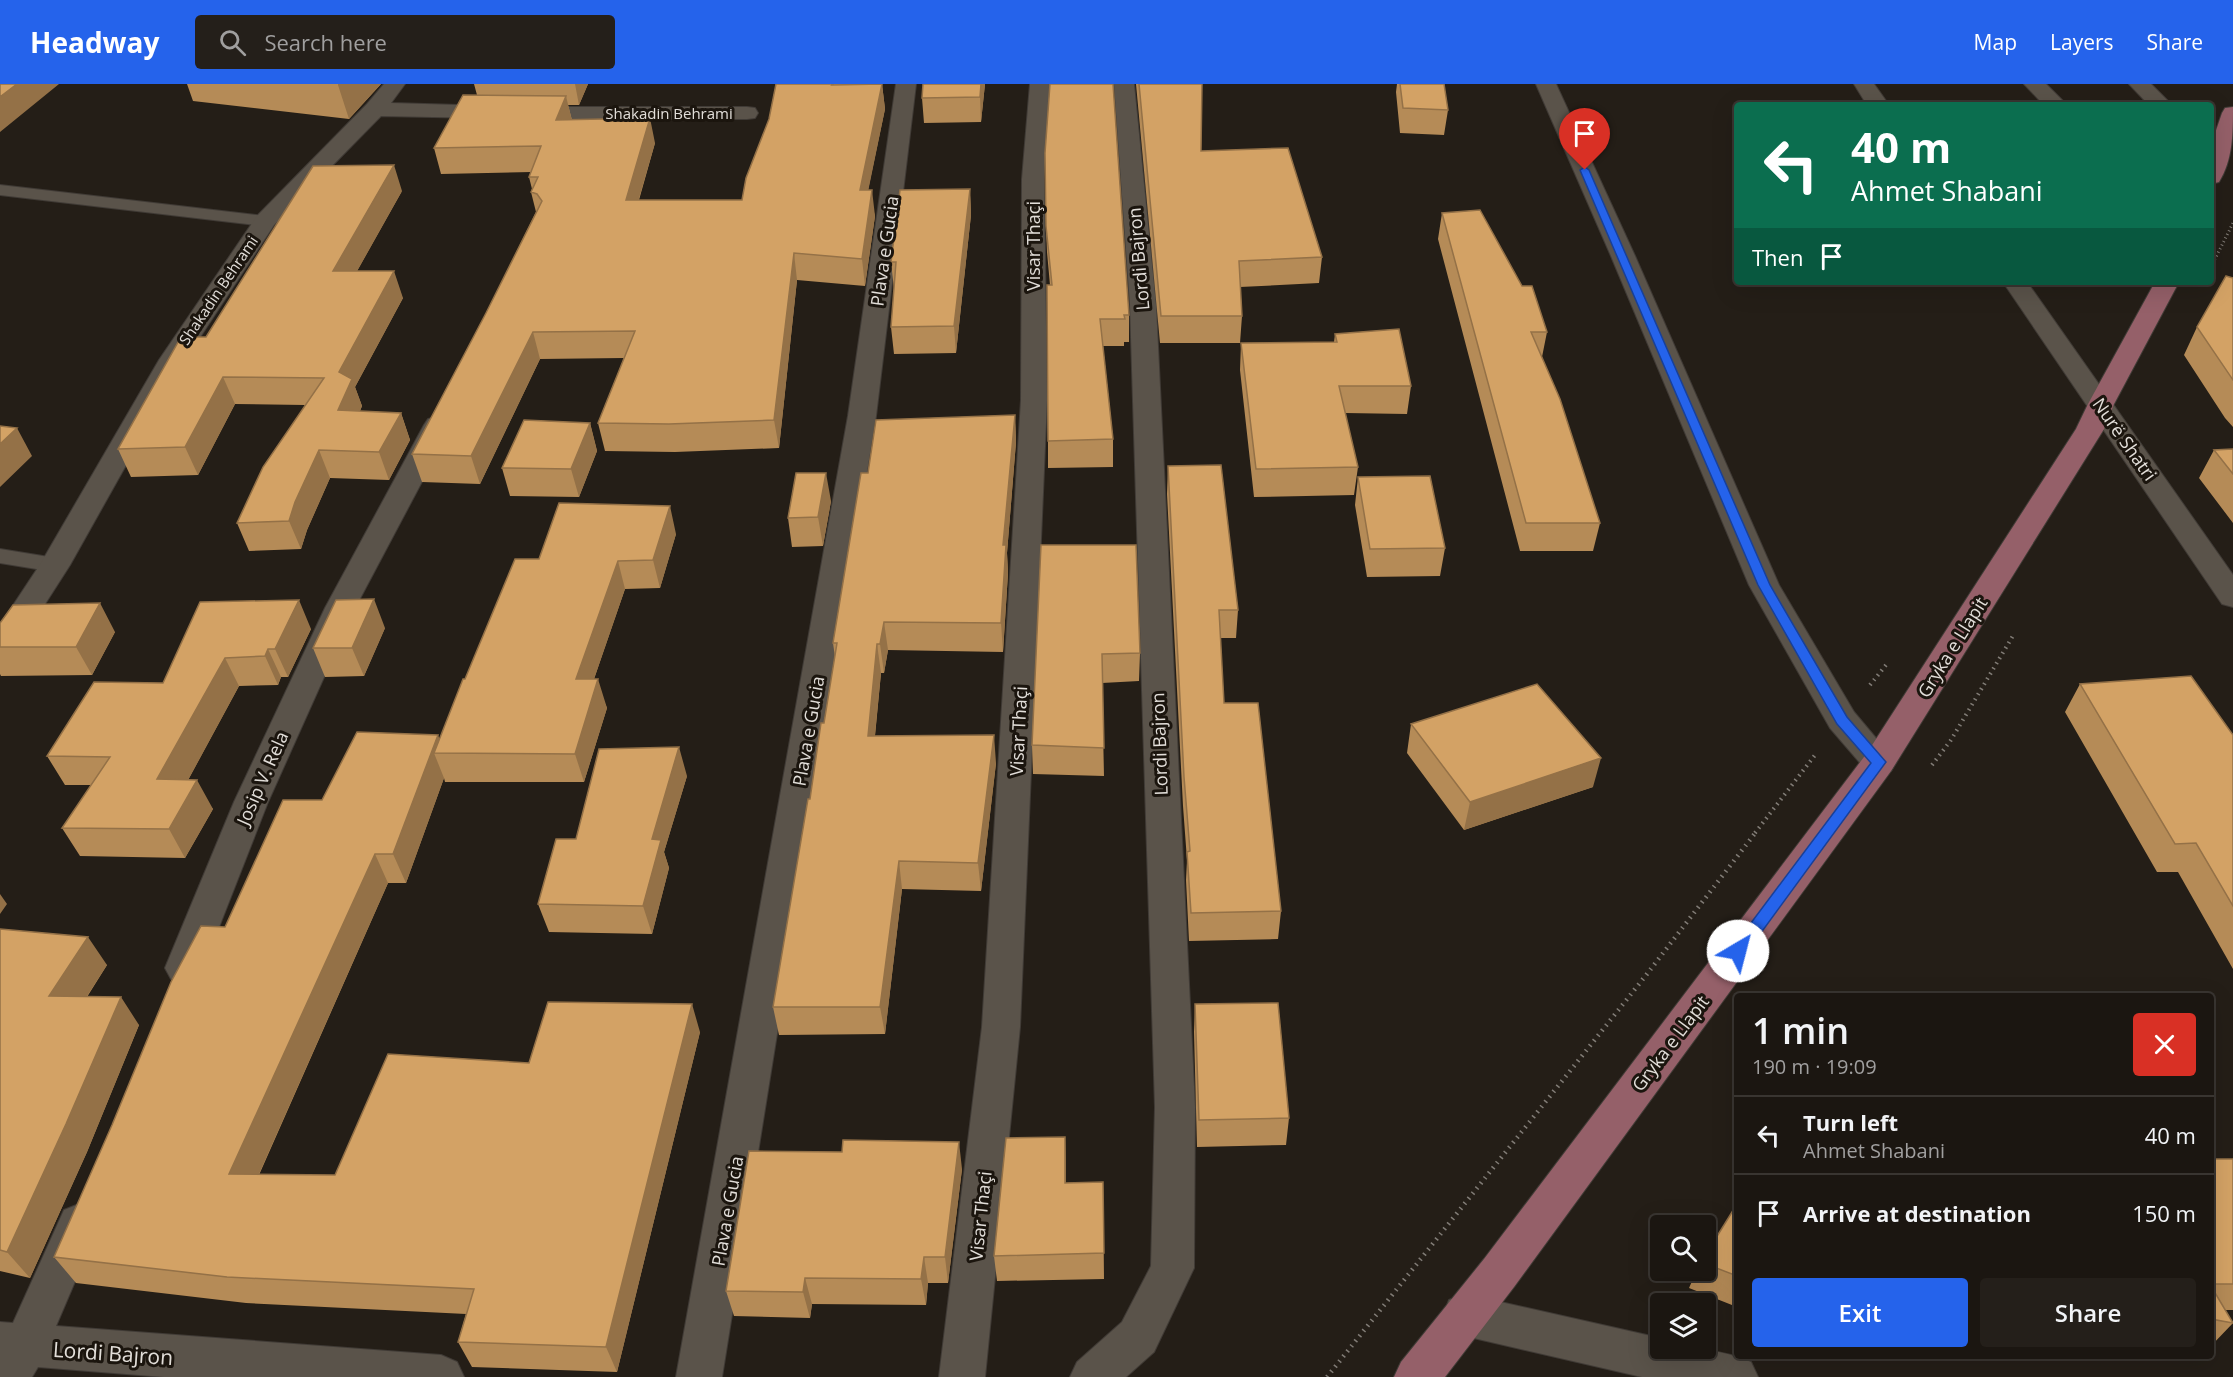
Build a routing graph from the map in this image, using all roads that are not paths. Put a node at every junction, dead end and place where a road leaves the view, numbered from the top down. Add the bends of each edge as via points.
1 (395, 84) edge
2 (906, 84) edge
3 (1040, 84) edge
4 (1124, 84) edge
5 (1546, 84) edge
6 (1864, 84) edge
7 (2034, 84) edge
8 (2139, 84) edge
9 (1876, 102) edge
10 (2053, 102) edge
11 (2158, 102) edge
12 (375, 109) junction
13 (747, 113) dead end
14 (2233, 113) edge
15 (2214, 160) edge
16 (0, 190) edge
17 (265, 221) junction
18 (1996, 285) edge
19 (2017, 285) edge
20 (2165, 285) edge
21 (453, 394) edge
22 (2095, 417) junction
23 (0, 556) edge
24 (55, 565) junction
25 (2233, 597) edge
26 (0, 649) edge
27 (1879, 762) junction
28 (171, 1001) edge
29 (91, 1198) edge
30 (1465, 1315) junction
31 (11, 1356) edge
32 (441, 1377) edge
33 (699, 1377) edge
34 (962, 1377) edge
35 (1093, 1377) edge
36 (1417, 1377) edge
37 (1735, 1377) edge

1 - 12 street, Shakadin Behrami
2 - 33 street, Plava e Gucia via 862,416
3 - 34 street, Visar Thaçi via 1033,179 1034,400 1001,1026
4 - 35 street, Lordi Bajron via 1143,305 1175,1107 1172,1268 1138,1337
5 - 27 street via 1764,585 1842,720
6 - 9 street
7 - 10 street
8 - 11 street
12 - 13 street, Shakadin Behrami
12 - 17 street, Shakadin Behrami
14 - 15 main road
16 - 17 lane
17 - 24 street, Shakadin Behrami via 172,360
18 - 22 street
19 - 22 street, Nurë Shatri
20 - 22 main road, Gryka e Llapit
21 - 28 street, Josip V. Rela via 340,608 251,802
22 - 25 street, Nurë Shatri
22 - 27 main road, Gryka e Llapit
23 - 24 lane
24 - 26 street, Shakadin Behrami
27 - 30 main road, Gryka e Llapit
29 - 31 street
30 - 36 main road, Gryka e Llapit
30 - 37 street
31 - 32 street, Lordi Bajron

